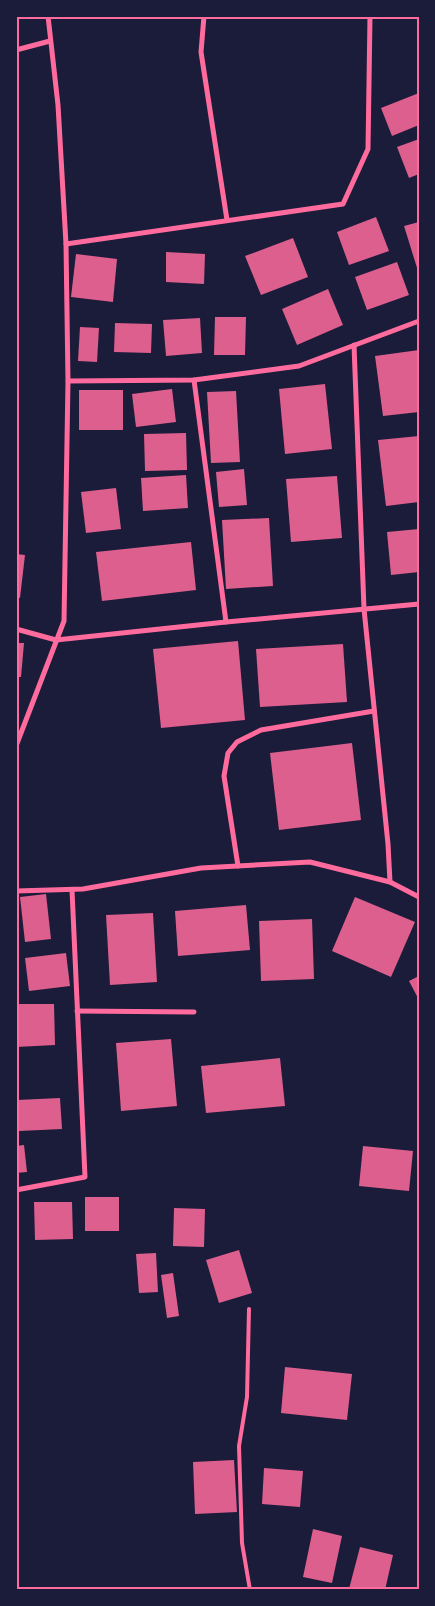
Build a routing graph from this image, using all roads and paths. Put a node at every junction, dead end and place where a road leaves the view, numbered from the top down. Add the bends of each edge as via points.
1 (48, 16) edge
2 (204, 16) edge
3 (370, 16) edge
4 (50, 41) junction
5 (16, 50) edge
6 (227, 220) junction
7 (66, 244) junction
8 (419, 322) edge
9 (354, 345) junction
10 (194, 380) junction
11 (68, 381) junction
12 (419, 604) edge
13 (364, 610) junction
14 (226, 622) junction
15 (16, 629) edge
16 (56, 640) junction
17 (374, 712) junction
18 (16, 746) edge
19 (238, 866) junction
20 (390, 882) junction
21 (72, 890) junction
22 (16, 891) edge
23 (419, 898) edge
24 (77, 1011) junction
25 (194, 1012) dead end
26 (16, 1190) edge
27 (249, 1309) dead end
28 (250, 1590) edge

1 - 4 street
2 - 6 street via 201,52
3 - 6 street via 368,149 343,204
4 - 5 street
4 - 7 street via 58,105
6 - 7 street
7 - 11 street
8 - 9 street
9 - 10 street via 299,366
9 - 13 street
10 - 11 street
10 - 14 street
11 - 16 street via 64,621
12 - 13 street
13 - 14 street
13 - 17 street
14 - 16 street
15 - 16 street
16 - 18 street
17 - 19 street via 261,730 236,742 228,753 224,776
17 - 20 street
19 - 20 street via 310,862
19 - 21 street via 201,868
20 - 23 street
21 - 22 street
21 - 24 street
24 - 25 street
24 - 26 street via 85,1176
27 - 28 lane via 247,1397 239,1446 242,1543

